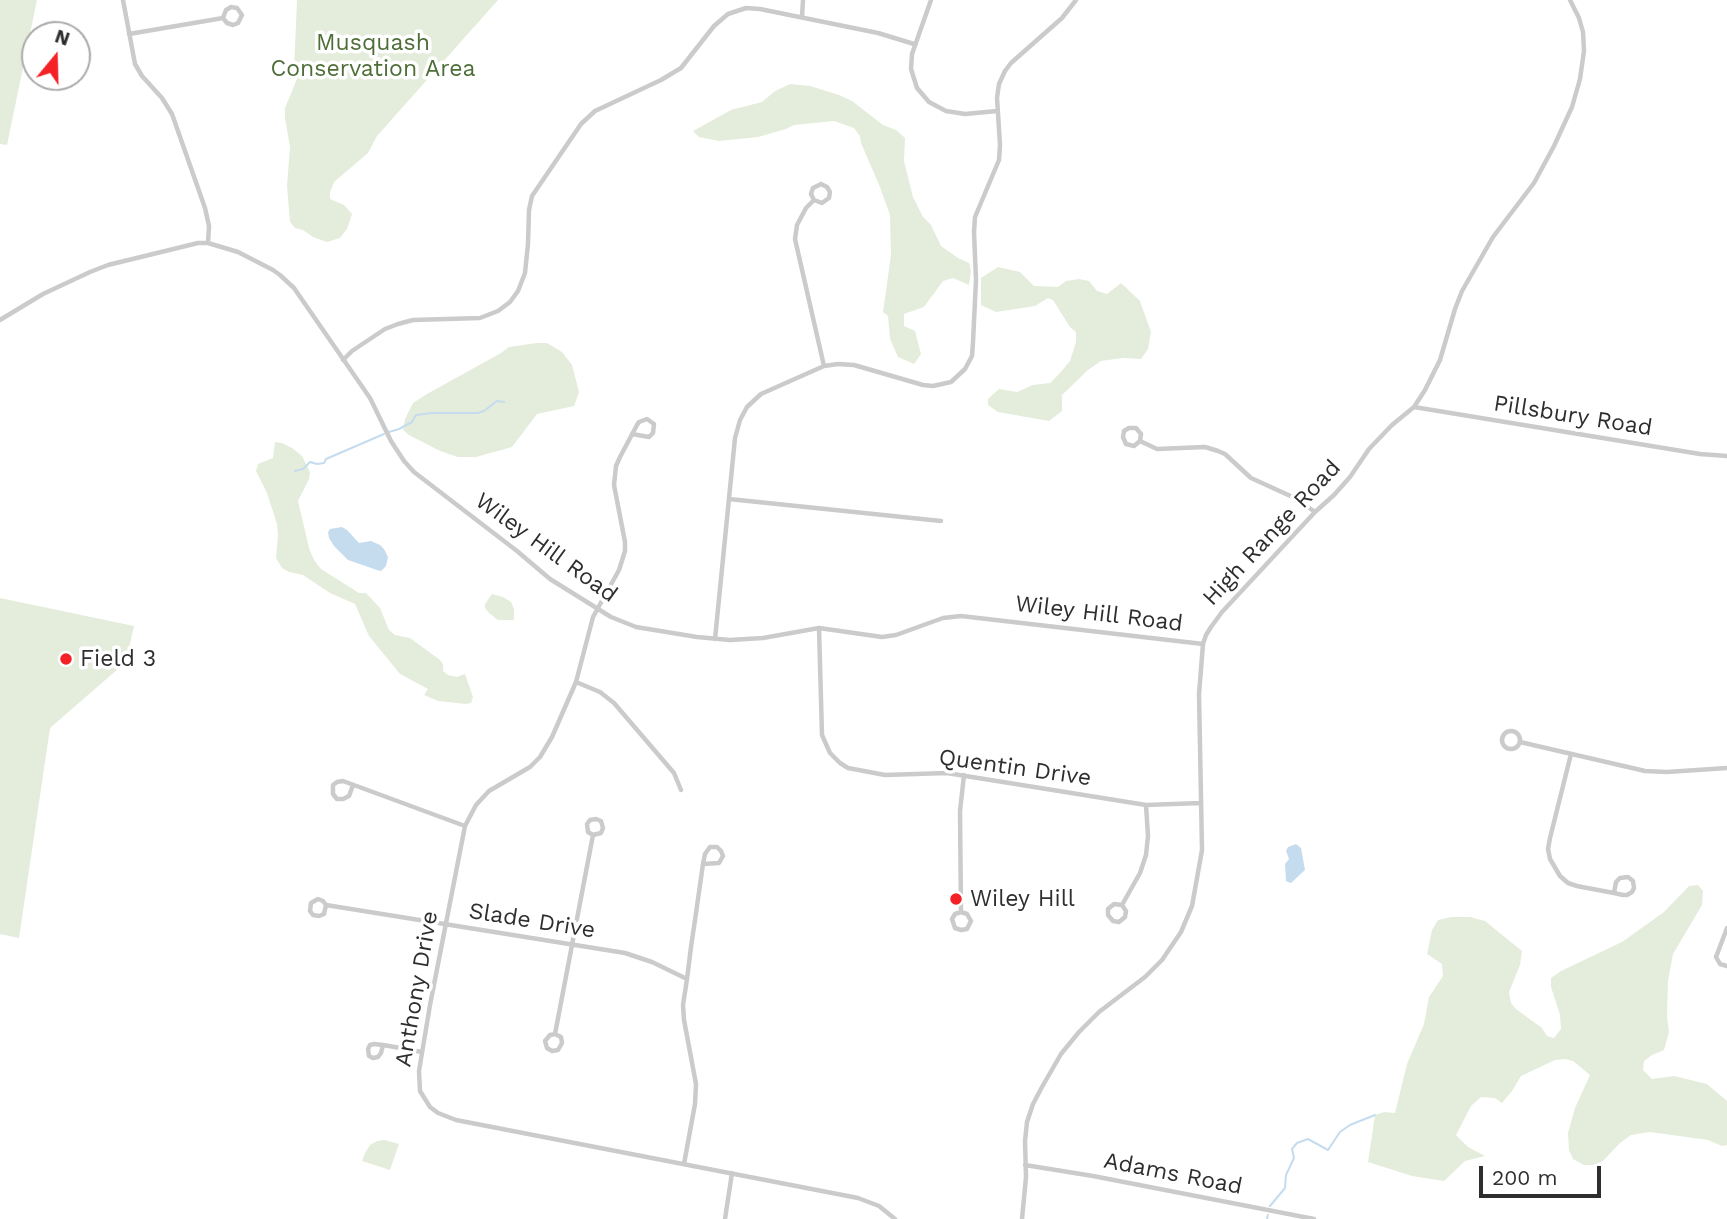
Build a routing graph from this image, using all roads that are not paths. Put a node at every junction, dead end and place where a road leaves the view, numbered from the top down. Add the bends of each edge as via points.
1 (123, 0) edge
2 (803, 0) edge
3 (930, 0) edge
4 (1076, 0) edge
5 (1570, 0) edge
6 (802, 17) junction
7 (223, 18) junction
8 (129, 34) junction
9 (914, 44) junction
10 (997, 111) junction
11 (814, 200) junction
12 (208, 243) junction
13 (0, 320) edge
14 (343, 360) junction
15 (824, 366) junction
16 (1414, 407) junction
17 (632, 434) junction
18 (1140, 442) junction
19 (1727, 456) edge
20 (729, 499) junction
21 (1315, 512) junction
22 (940, 521) dead end
23 (597, 608) junction
24 (819, 628) junction
25 (715, 639) junction
26 (1203, 644) junction
27 (576, 682) junction
28 (1521, 741) junction
29 (1571, 754) junction
30 (1727, 768) edge
31 (964, 775) junction
32 (353, 785) junction
33 (681, 790) dead end
34 (1201, 803) junction
35 (1146, 805) junction
36 (465, 826) junction
37 (593, 835) dead end
38 (703, 864) junction
39 (1614, 893) junction
40 (326, 905) junction
41 (1122, 905) junction
42 (961, 912) junction
43 (446, 925) junction
44 (1727, 928) edge
45 (1721, 943) junction
46 (573, 945) junction
47 (1727, 947) edge
48 (1727, 966) edge
49 (687, 979) junction
50 (555, 1034) junction
51 (383, 1045) dead end
52 (422, 1052) junction
53 (684, 1164) junction
54 (1026, 1165) junction
55 (732, 1173) junction
56 (888, 1213) junction
57 (725, 1219) edge
58 (884, 1219) edge
59 (895, 1219) edge
60 (1022, 1219) edge
61 (1314, 1219) edge

1 - 8 street
2 - 6 street
3 - 9 street
4 - 10 street via 1005,71 998,88
5 - 16 street, High Range Road via 1583,32 1584,51 1572,107 1534,183 1493,237 1462,291 1440,360
6 - 9 street
6 - 14 street via 755,8 732,12 714,26 677,71 587,117 532,196 524,277 502,308 476,319 398,324
7 - 7 street via 230,25 242,15 231,7
7 - 8 street
8 - 12 street via 137,68 174,118 209,222
9 - 10 street via 912,74 929,102 955,113
10 - 15 street via 999,160 974,227 973,342 965,369 951,382 933,386 854,365
11 - 11 street via 827,200 827,187 813,188
11 - 15 street via 800,216 795,239
12 - 13 street, Wiley Hill Road via 90,272
12 - 14 street, Wiley Hill Road via 238,252 281,275
14 - 23 street, Wiley Hill Road via 414,472 548,577
15 - 20 street via 761,394 744,411 735,438
16 - 19 street, Pillsbury Road
16 - 21 street, High Range Road via 1376,442
17 - 17 street via 641,420 654,424 649,437
17 - 23 street, Anthony Drive via 614,475 624,556
18 - 18 street via 1136,428 1124,431 1126,444
18 - 21 street via 1157,449 1205,447 1218,451 1251,478
20 - 22 street
20 - 25 street
21 - 26 street, High Range Road via 1216,619
23 - 25 street, Wiley Hill Road via 636,627
23 - 27 street, Anthony Drive
24 - 25 street, Wiley Hill Road via 749,639
24 - 26 street, Wiley Hill Road via 887,637 937,620 962,617
24 - 31 street, Quentin Drive via 822,730 833,757 848,768 881,775
26 - 34 street, High Range Road
27 - 33 street via 614,703 674,773
27 - 36 street, Anthony Drive via 540,757 489,792
28 - 28 street via 1513,731 1503,738 1509,748 1516,748
28 - 29 street
29 - 30 street via 1651,772
29 - 39 street via 1550,838 1550,859 1556,873 1568,883
31 - 35 street, Quentin Drive
31 - 42 street
32 - 32 street via 337,782 332,794 344,799
32 - 36 street
34 - 35 street, Quentin Drive
34 - 54 street, High Range Road via 1201,859 1185,924 1156,967 1099,1012 1061,1054 1030,1113
35 - 41 street via 1146,855
36 - 43 street, Anthony Drive
37 - 46 street
38 - 38 street via 708,849 721,850 719,863
38 - 49 street
39 - 39 street via 1620,878 1633,881 1629,894
40 - 40 street, Slade Drive via 315,899 310,911 319,916
40 - 43 street, Slade Drive
41 - 41 street via 1125,917 1113,921 1109,907
42 - 42 street via 955,914 953,925 967,929 971,921
43 - 46 street, Slade Drive
43 - 52 street, Anthony Drive
44 - 45 street
45 - 47 street
45 - 48 street via 1717,959
46 - 49 street, Slade Drive via 635,955
46 - 50 street
49 - 53 street via 683,1005 696,1093
50 - 50 street via 545,1041 552,1051 562,1046 561,1037
51 - 52 street
52 - 53 street, Anthony Drive via 420,1091 430,1107 446,1117
53 - 55 street, Anthony Drive
54 - 60 street, High Range Road
54 - 61 street, Adams Road
55 - 56 street, Anthony Drive via 858,1198
55 - 57 street
56 - 58 street
56 - 59 street, Anthony Drive

